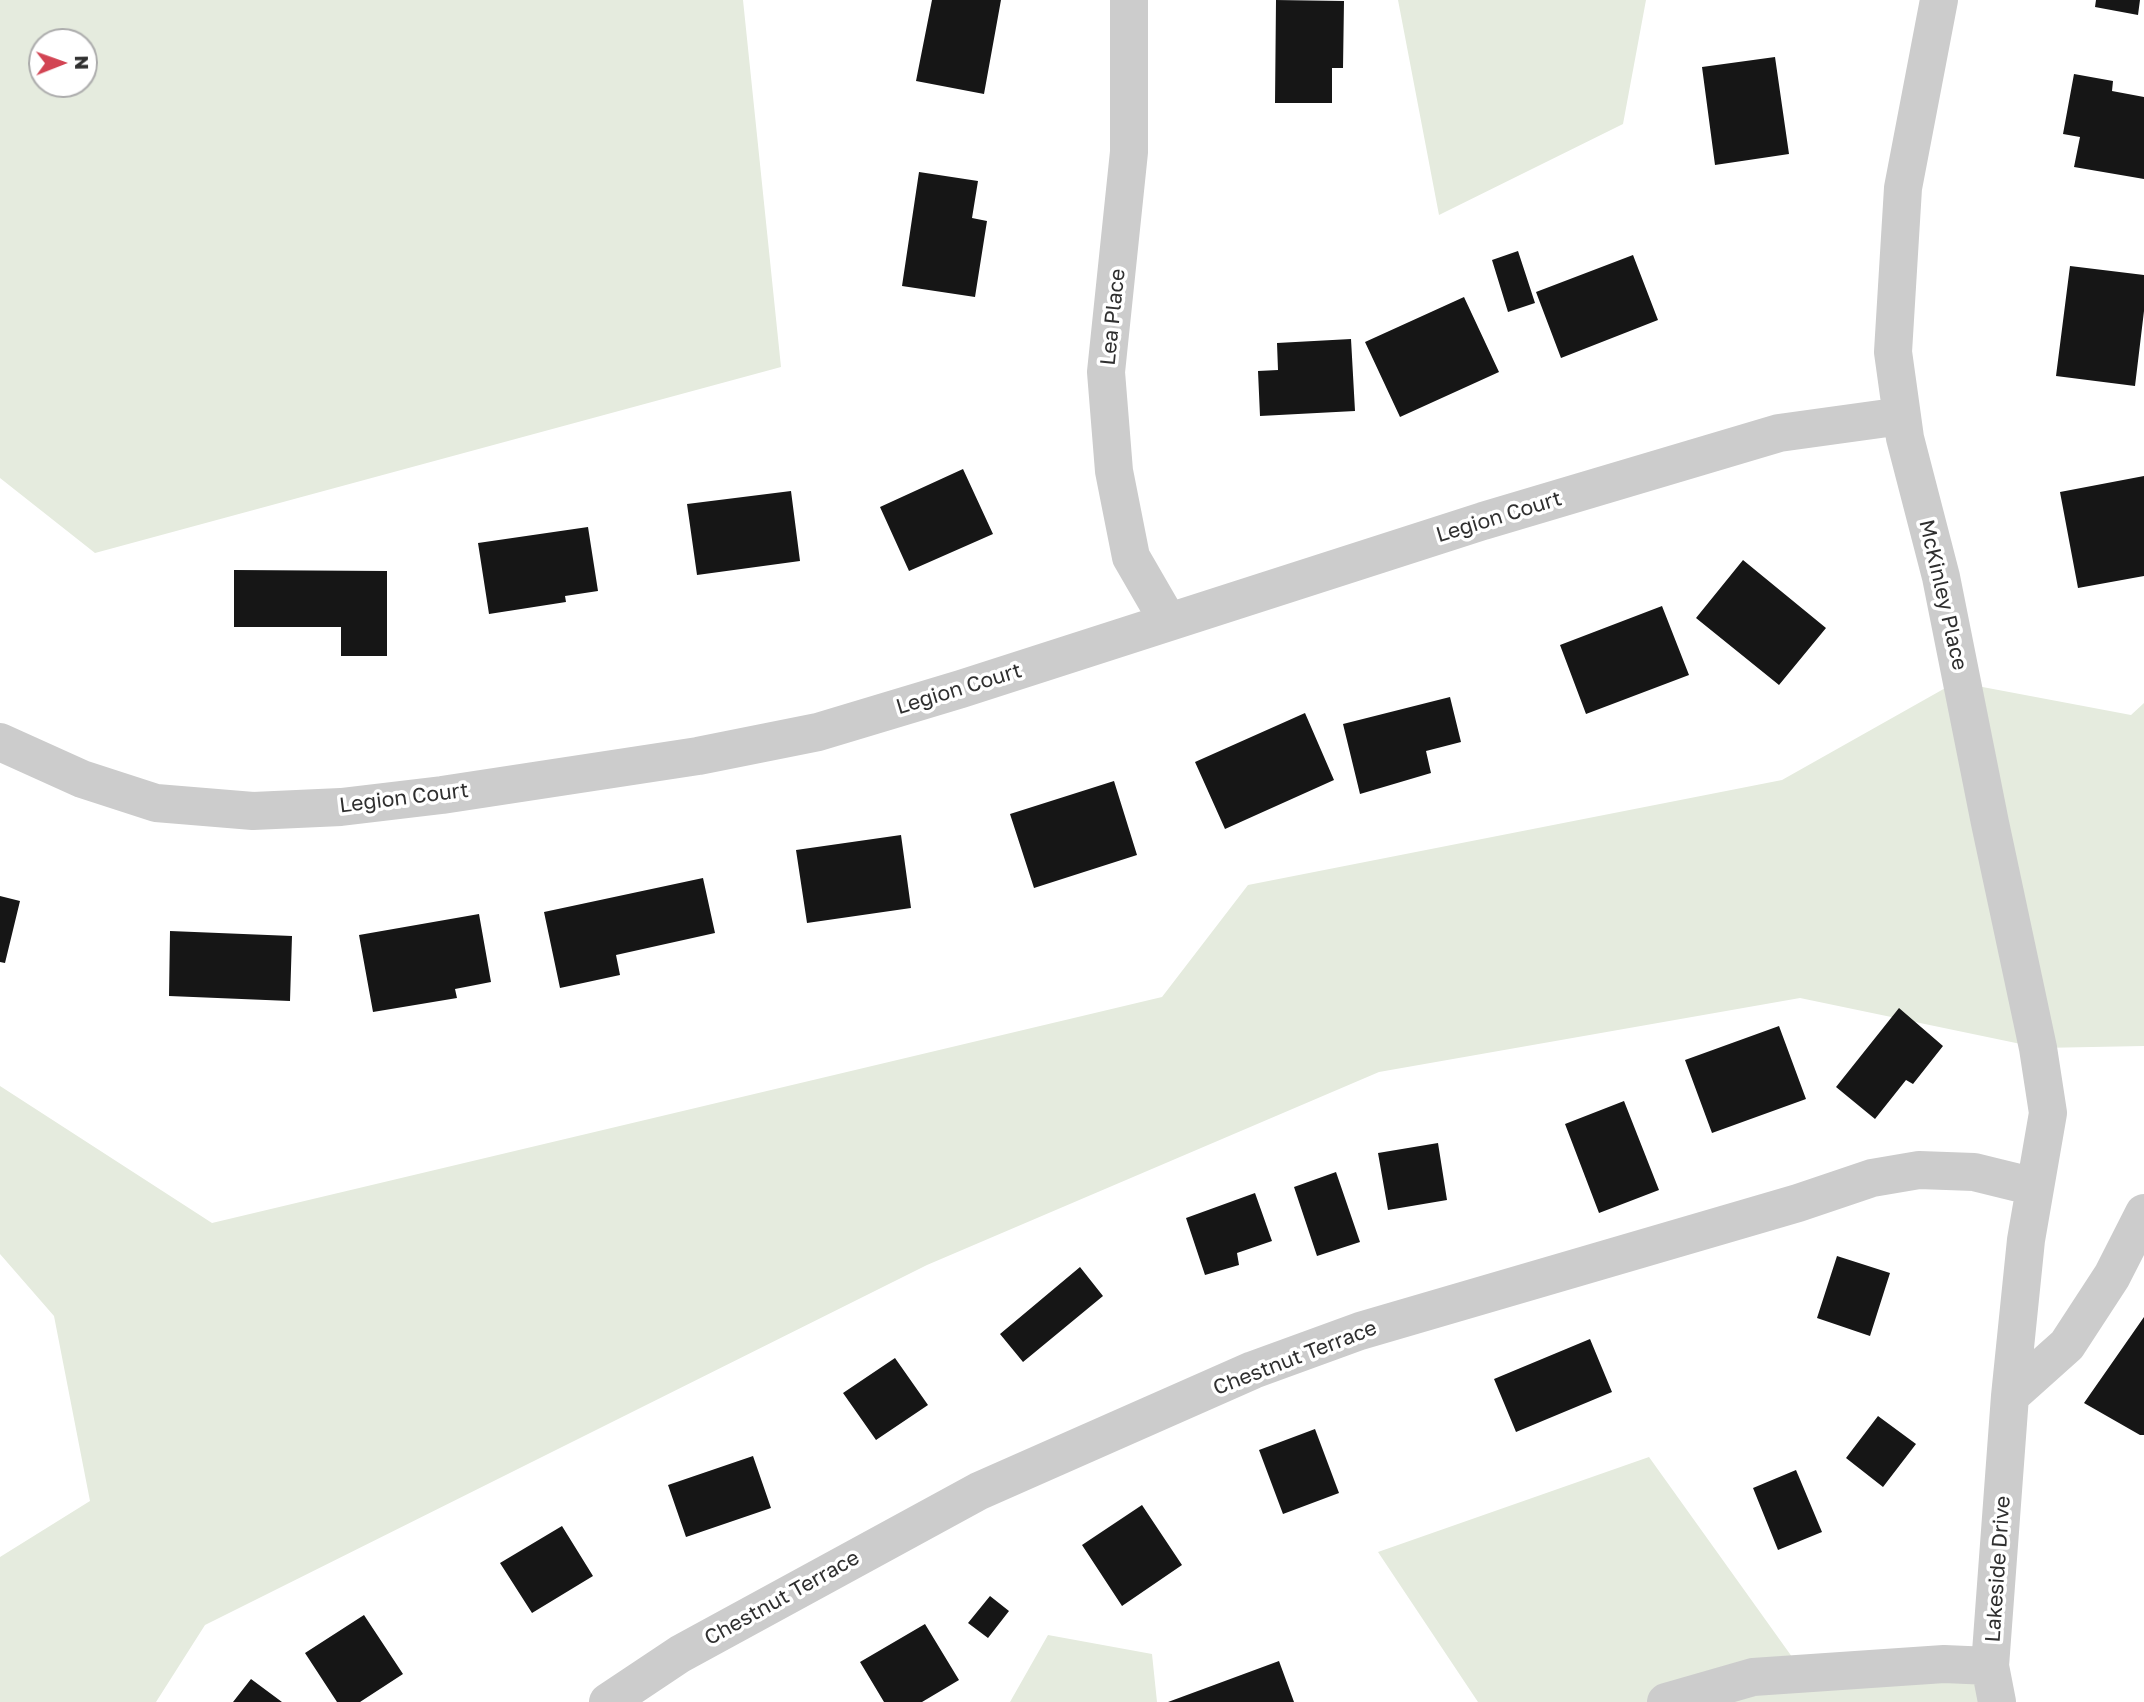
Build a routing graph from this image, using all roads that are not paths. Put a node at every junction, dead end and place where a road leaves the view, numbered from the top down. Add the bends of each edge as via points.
1 (1129, 0) edge
2 (1939, 0) edge
3 (1902, 416) junction
4 (1168, 621) junction
5 (0, 742) edge
6 (2035, 1187) junction
7 (2144, 1213) edge
8 (2010, 1396) junction
9 (1994, 1684) edge
10 (608, 1702) edge
11 (1666, 1702) edge

1 - 4 street, Lea Place via 1129,152 1106,372 1114,471 1131,557
2 - 3 street, McKinley Place via 1903,188 1893,352
3 - 4 street, Legion Court via 1779,433
3 - 6 street, McKinley Place via 1941,577 2038,1048 2048,1113
4 - 5 street, Legion Court via 818,732 671,760 341,807 253,811 156,803 82,779
6 - 8 street, Lakeside Drive
6 - 10 street, Chestnut Terrace via 1974,1172 1919,1170 1872,1178 1348,1335 1253,1370 979,1491 680,1654
7 - 8 street via 2112,1276 2067,1345
8 - 9 street, Lakeside Drive
9 - 11 street, Lakeside Drive via 1944,1664 1753,1677

